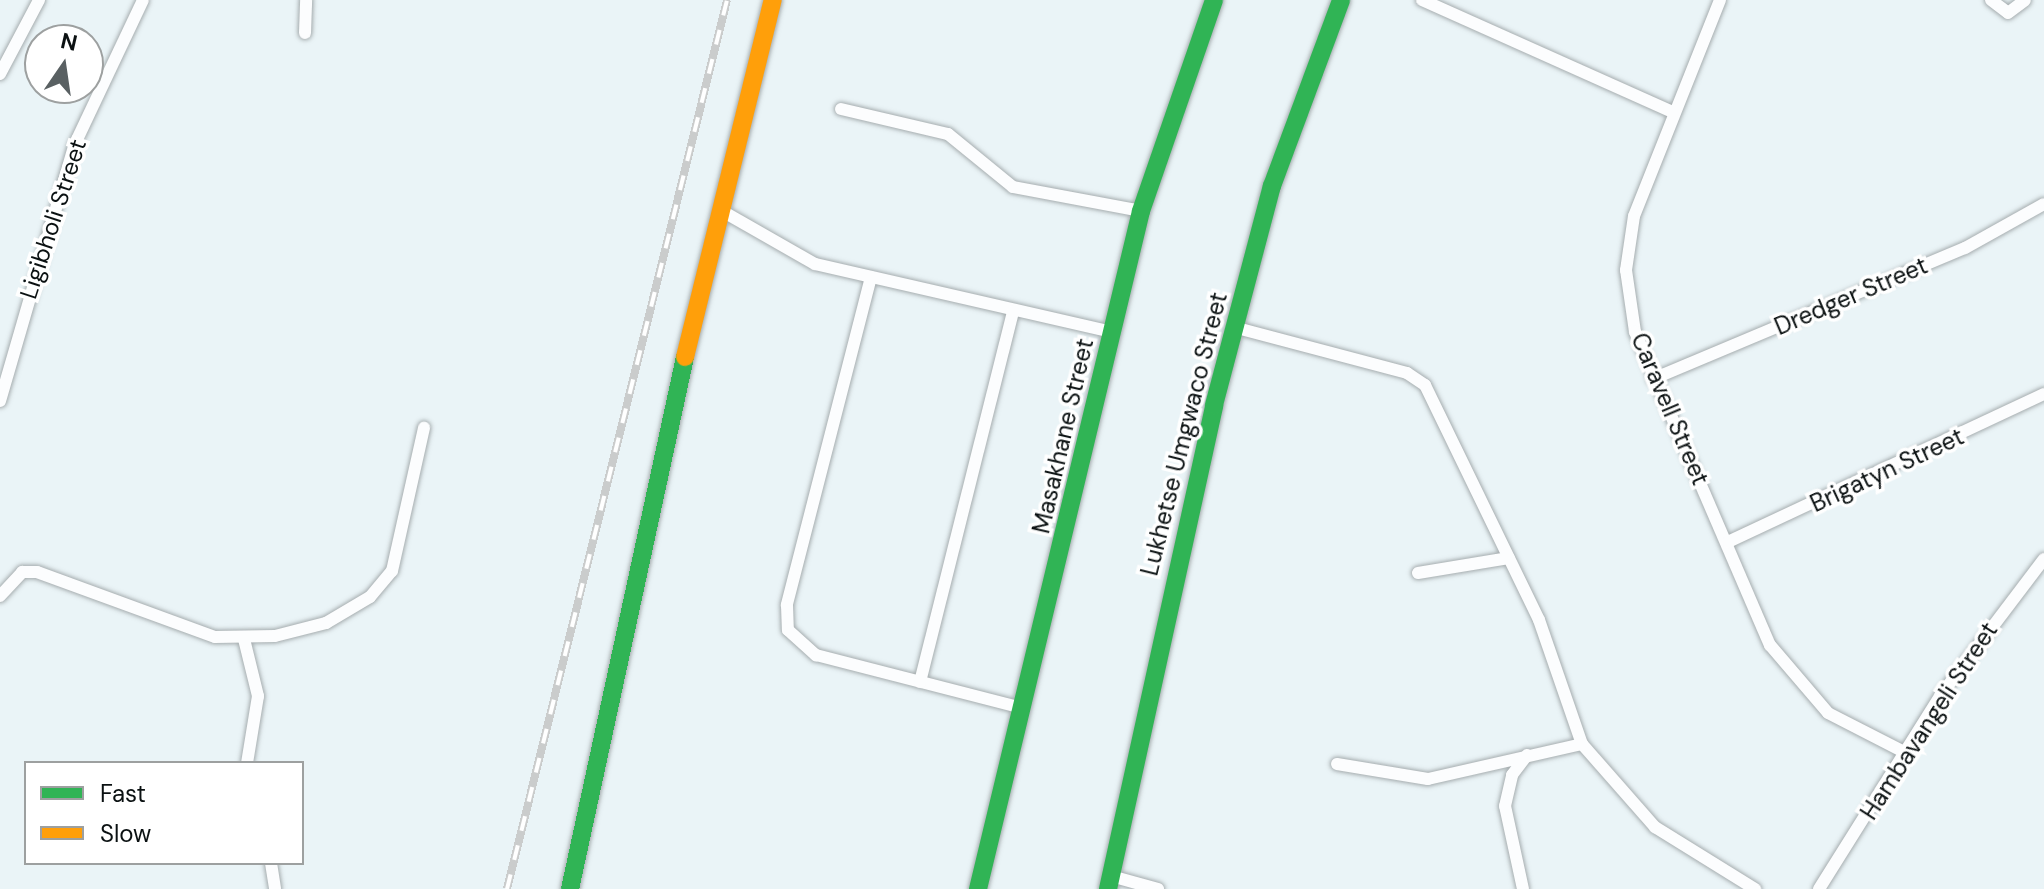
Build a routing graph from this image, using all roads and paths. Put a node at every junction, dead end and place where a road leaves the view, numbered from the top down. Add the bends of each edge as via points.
1 (39, 0) edge
2 (143, 0) edge
3 (306, 0) edge
4 (773, 0) edge
5 (1214, 0) edge
6 (1341, 0) edge
7 (1422, 0) edge
8 (1720, 0) edge
9 (1991, 0) edge
10 (2025, 0) edge
11 (305, 33) dead end
12 (0, 74) edge
13 (841, 109) dead end
14 (1672, 112) junction
15 (2044, 204) edge
16 (722, 211) junction
17 (1141, 211) junction
18 (871, 277) junction
19 (1013, 312) junction
20 (1237, 328) junction
21 (1112, 332) junction
22 (1653, 379) junction
23 (2044, 394) edge
24 (0, 401) edge
25 (424, 428) dead end
26 (1728, 542) junction
27 (1509, 558) junction
28 (2044, 559) edge
29 (1418, 573) dead end
30 (0, 596) edge
31 (244, 639) junction
32 (920, 682) junction
33 (1023, 708) junction
34 (1582, 744) junction
35 (1906, 753) junction
36 (1527, 755) junction
37 (247, 761) edge
38 (1337, 764) dead end
39 (271, 865) edge
40 (1109, 882) edge
41 (275, 889) edge
42 (570, 889) edge
43 (978, 889) edge
44 (1158, 889) edge
45 (1523, 889) edge
46 (1755, 889) edge
47 (1819, 889) edge

1 - 12 street
2 - 24 street, Ligibholi Street via 74,146
3 - 11 street
4 - 16 street
5 - 17 street, Masakhane Street
6 - 20 street, Lukhetse Umgwaco Street via 1272,186
7 - 14 street
8 - 14 street, Caravell Street
9 - 10 street via 2008,13
13 - 17 street via 948,134 1013,187
14 - 22 street, Caravell Street via 1634,216 1626,270 1635,332
15 - 22 street, Dredger Street via 1965,248
16 - 18 street via 798,258
16 - 42 street via 642,531
17 - 21 street, Masakhane Street
18 - 19 street
18 - 32 street via 787,605 788,630 816,655
19 - 21 street
19 - 32 street
20 - 27 street via 1407,373 1425,385
20 - 40 street, Lukhetse Umgwaco Street via 1172,574
21 - 33 street, Masakhane Street
22 - 26 street, Caravell Street
23 - 26 street, Brigatyn Street
25 - 31 street via 398,555 383,586 326,623
26 - 35 street, Caravell Street via 1770,645 1793,678 1828,713
27 - 29 street
27 - 34 street
28 - 35 street, Hambavangeli Street via 1940,696
30 - 31 street via 22,572 37,572 171,627
31 - 37 street via 258,696
32 - 33 street
33 - 43 street, Masakhane Street
34 - 36 street
34 - 46 street via 1655,827
35 - 47 street, Hambavangeli Street
36 - 38 street via 1428,779
36 - 45 street via 1512,775 1505,806
39 - 41 street
40 - 44 street

